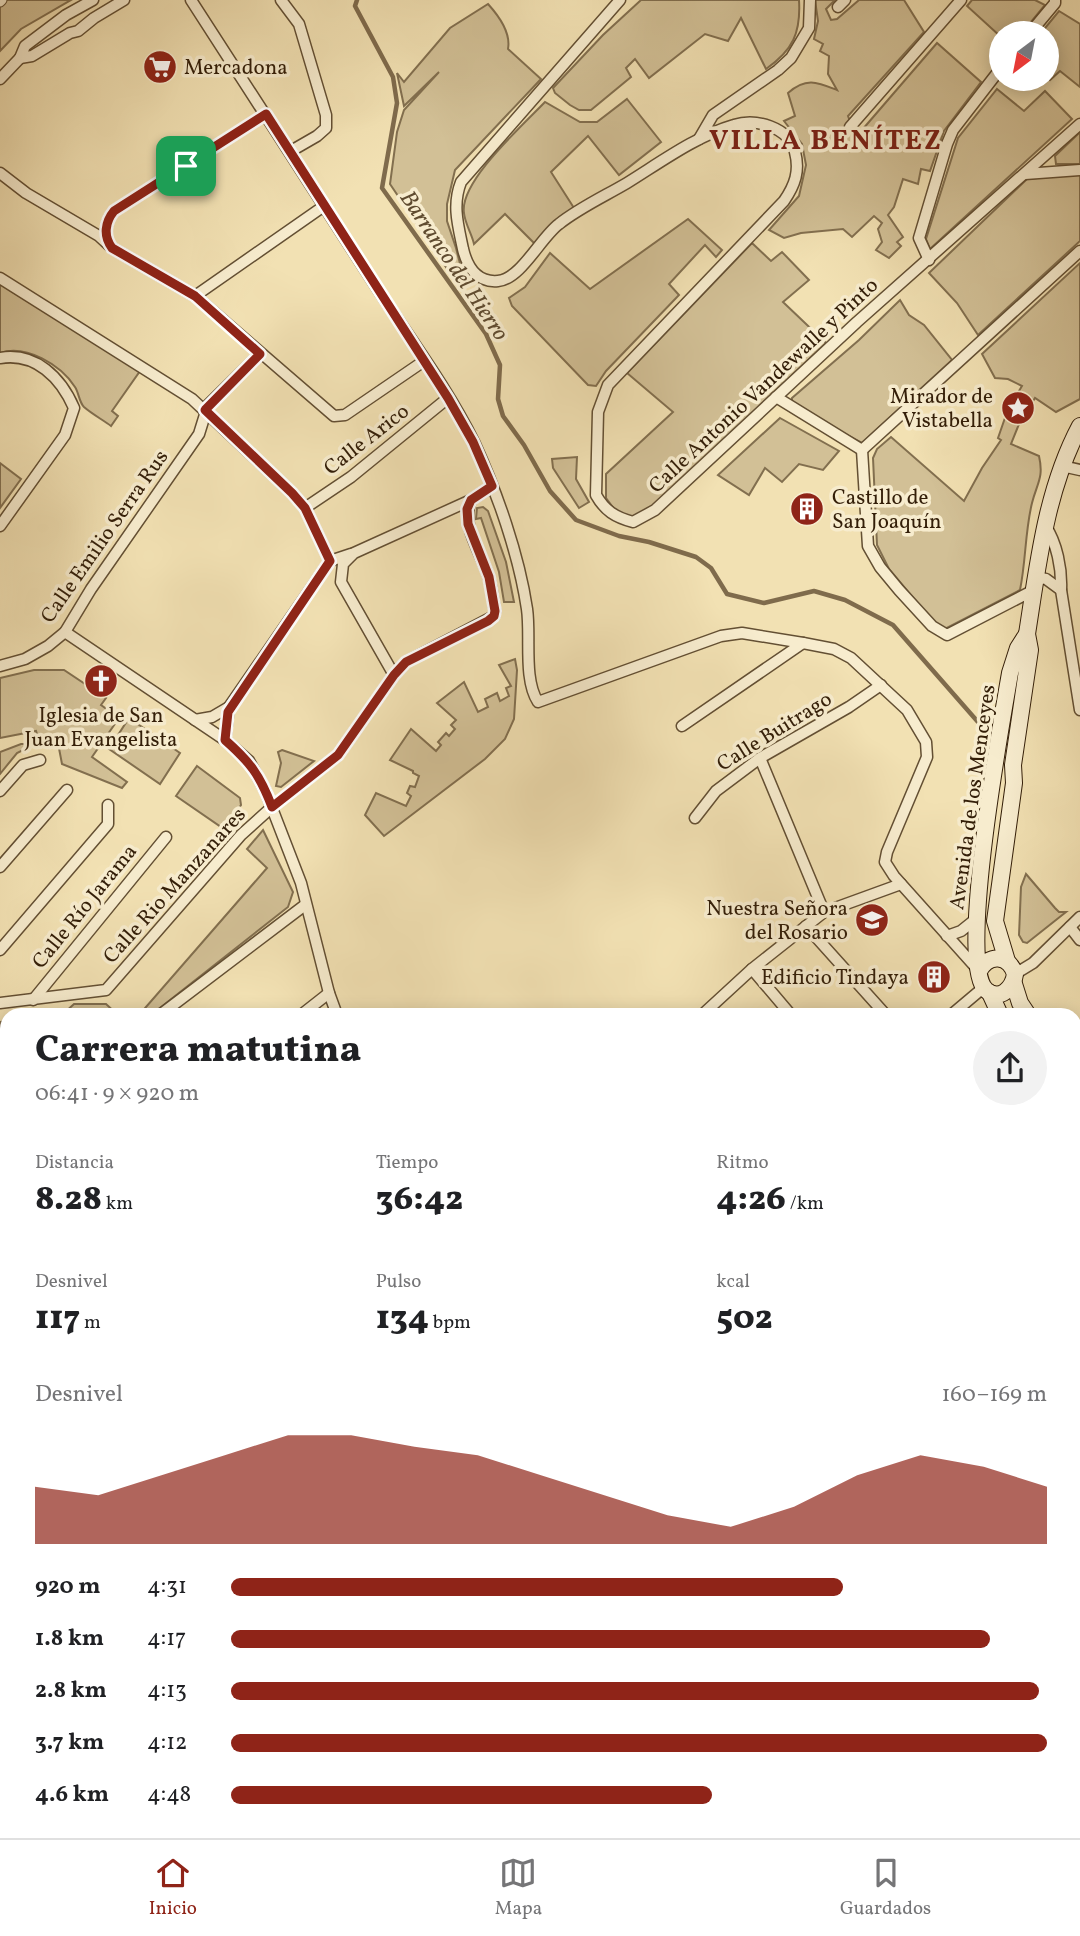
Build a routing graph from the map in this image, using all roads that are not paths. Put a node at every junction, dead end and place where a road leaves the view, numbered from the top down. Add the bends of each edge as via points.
1 (124, 0) edge
2 (191, 0) edge
3 (281, 0) edge
4 (620, 0) edge
5 (810, 0) edge
6 (961, 0) edge
7 (1055, 0) edge
8 (88, 3) edge
9 (94, 18) junction
10 (61, 19) junction
11 (1040, 21) edge
12 (70, 33) junction
13 (20, 58) junction
14 (0, 79) edge
15 (989, 84) edge
16 (266, 114) junction
17 (1080, 124) edge
18 (850, 127) dead end
19 (699, 139) junction
20 (291, 151) junction
21 (1080, 170) edge
22 (0, 173) edge
23 (1025, 174) junction
24 (324, 206) junction
25 (107, 242) junction
26 (1080, 251) edge
27 (929, 260) junction
28 (0, 278) edge
29 (195, 296) junction
30 (260, 354) junction
31 (0, 358) edge
32 (424, 361) junction
33 (776, 397) junction
34 (448, 398) junction
35 (205, 410) junction
36 (1080, 426) edge
37 (226, 432) junction
38 (196, 438) junction
39 (862, 450) junction
40 (1080, 470) edge
41 (1061, 471) junction
42 (492, 486) junction
43 (471, 500) junction
44 (305, 508) junction
45 (444, 513) junction
46 (468, 524) junction
47 (0, 526) edge
48 (1045, 526) junction
49 (354, 553) junction
50 (330, 561) junction
51 (341, 582) junction
52 (1035, 583) junction
53 (312, 587) junction
54 (1061, 590) junction
55 (1004, 607) junction
56 (1028, 626) junction
57 (65, 632) junction
58 (803, 643) junction
59 (1076, 655) edge
60 (0, 666) edge
61 (394, 675) junction
62 (881, 685) junction
63 (229, 707) junction
64 (1080, 709) edge
65 (195, 720) junction
66 (682, 726) dead end
67 (225, 740) junction
68 (760, 758) junction
69 (40, 760) dead end
70 (67, 790) dead end
71 (0, 791) edge
72 (108, 804) dead end
73 (272, 807) junction
74 (695, 818) dead end
75 (166, 837) dead end
76 (0, 867) edge
77 (901, 884) junction
78 (305, 905) junction
79 (824, 912) junction
80 (1080, 917) edge
81 (976, 919) junction
82 (806, 926) junction
83 (1070, 927) junction
84 (947, 936) junction
85 (1080, 940) edge
86 (0, 950) edge
87 (752, 969) junction
88 (979, 971) junction
89 (1012, 973) junction
90 (986, 990) junction
91 (329, 993) junction
92 (33, 1000) junction
93 (0, 1003) edge
94 (169, 1008) edge
95 (311, 1008) edge
96 (334, 1008) edge
97 (710, 1008) edge
98 (785, 1008) edge
99 (880, 1008) edge
100 (961, 1008) edge
101 (996, 1008) edge
102 (1023, 1008) edge

1 - 9 street
2 - 16 street
3 - 20 street via 299,24 327,128
4 - 19 street, Calle Antonio Vandewalle y Pinto via 461,182 456,213 467,265 487,280 512,275 557,225
5 - 19 street via 809,28 791,58 713,115
6 - 18 street
7 - 11 street
8 - 9 street
8 - 10 street
9 - 12 street
10 - 12 street via 62,28
10 - 13 street via 25,46
12 - 13 street via 32,56
13 - 14 street
15 - 27 street via 947,144 919,238
16 - 20 street
16 - 25 street via 114,211 109,217
17 - 23 street, Calle Antonio Vandewalle y Pinto
19 - 33 street, Calle Antonio Vandewalle y Pinto via 736,124 762,123 779,131 793,145 799,165 795,186 608,385 598,411 596,495 602,507 633,522 655,510
20 - 24 street
21 - 23 street
22 - 25 street
23 - 27 street, Calle Antonio Vandewalle y Pinto
24 - 29 street
24 - 32 street
25 - 29 street
26 - 39 street
27 - 33 street, Calle Antonio Vandewalle y Pinto
28 - 35 street
29 - 30 street
30 - 32 street via 339,417
30 - 35 street, Calle Emilio Serra Rus
31 - 47 street via 26,358 51,372 74,408 65,435
32 - 34 street
33 - 39 street
34 - 42 street
34 - 44 street, Calle Arico
35 - 37 street
35 - 38 street, Calle Emilio Serra Rus
36 - 41 main road, Avenida de los Menceyes
37 - 38 street, Calle Emilio Serra Rus
37 - 44 street
38 - 57 street, Calle Emilio Serra Rus
39 - 55 street via 868,546 899,590 932,626 947,635
40 - 41 street
41 - 48 main road, Avenida de los Menceyes
42 - 43 street
42 - 58 street via 527,609 532,690 538,702 721,636 742,633
43 - 45 street
43 - 46 street
44 - 50 street
45 - 46 street
45 - 49 street
46 - 61 street, Calle Rio Manzanares via 489,577 494,616 406,662
48 - 52 main road, Avenida de los Menceyes
48 - 54 street via 1054,538
49 - 50 street
49 - 51 street via 343,564
50 - 53 street
51 - 53 street
51 - 61 street
52 - 54 street via 1046,579
52 - 55 street
52 - 56 main road, Avenida de los Menceyes
53 - 63 street
54 - 59 street
55 - 56 street via 1012,608
56 - 81 main road, Avenida de los Menceyes via 1010,673
56 - 89 main road, Avenida de los Menceyes via 1030,650 995,921
57 - 60 street, Calle Emilio Serra Rus via 25,659
57 - 65 street
58 - 62 street via 834,649 851,658
58 - 66 street
59 - 64 street
61 - 73 street, Calle Rio Manzanares via 338,755
62 - 68 street, Calle Buitrago
62 - 77 street via 907,710 926,742 927,757 887,852 886,862
63 - 65 street
63 - 67 street
65 - 67 street
67 - 73 street via 249,761
68 - 74 street, Calle Buitrago via 716,791
68 - 79 street
69 - 71 street via 23,765
70 - 76 street
72 - 86 street via 108,824
73 - 78 street
73 - 92 street, Calle Rio Manzanares via 233,844 106,990
75 - 92 street, Calle Río Jarama
77 - 79 street
77 - 84 street
78 - 91 street
78 - 94 street
79 - 82 street
80 - 83 street
81 - 84 street
81 - 88 main road, Avenida de los Menceyes
82 - 87 street
82 - 99 street
83 - 85 street
83 - 89 street via 1033,963
84 - 88 street
87 - 97 street
87 - 98 street
88 - 89 main road via 990,959 999,958
88 - 90 main road via 978,979
89 - 90 main road via 1008,991
89 - 102 main road, Avenida de los Menceyes
90 - 100 street
90 - 101 main road
91 - 95 street
91 - 96 street
92 - 93 street

